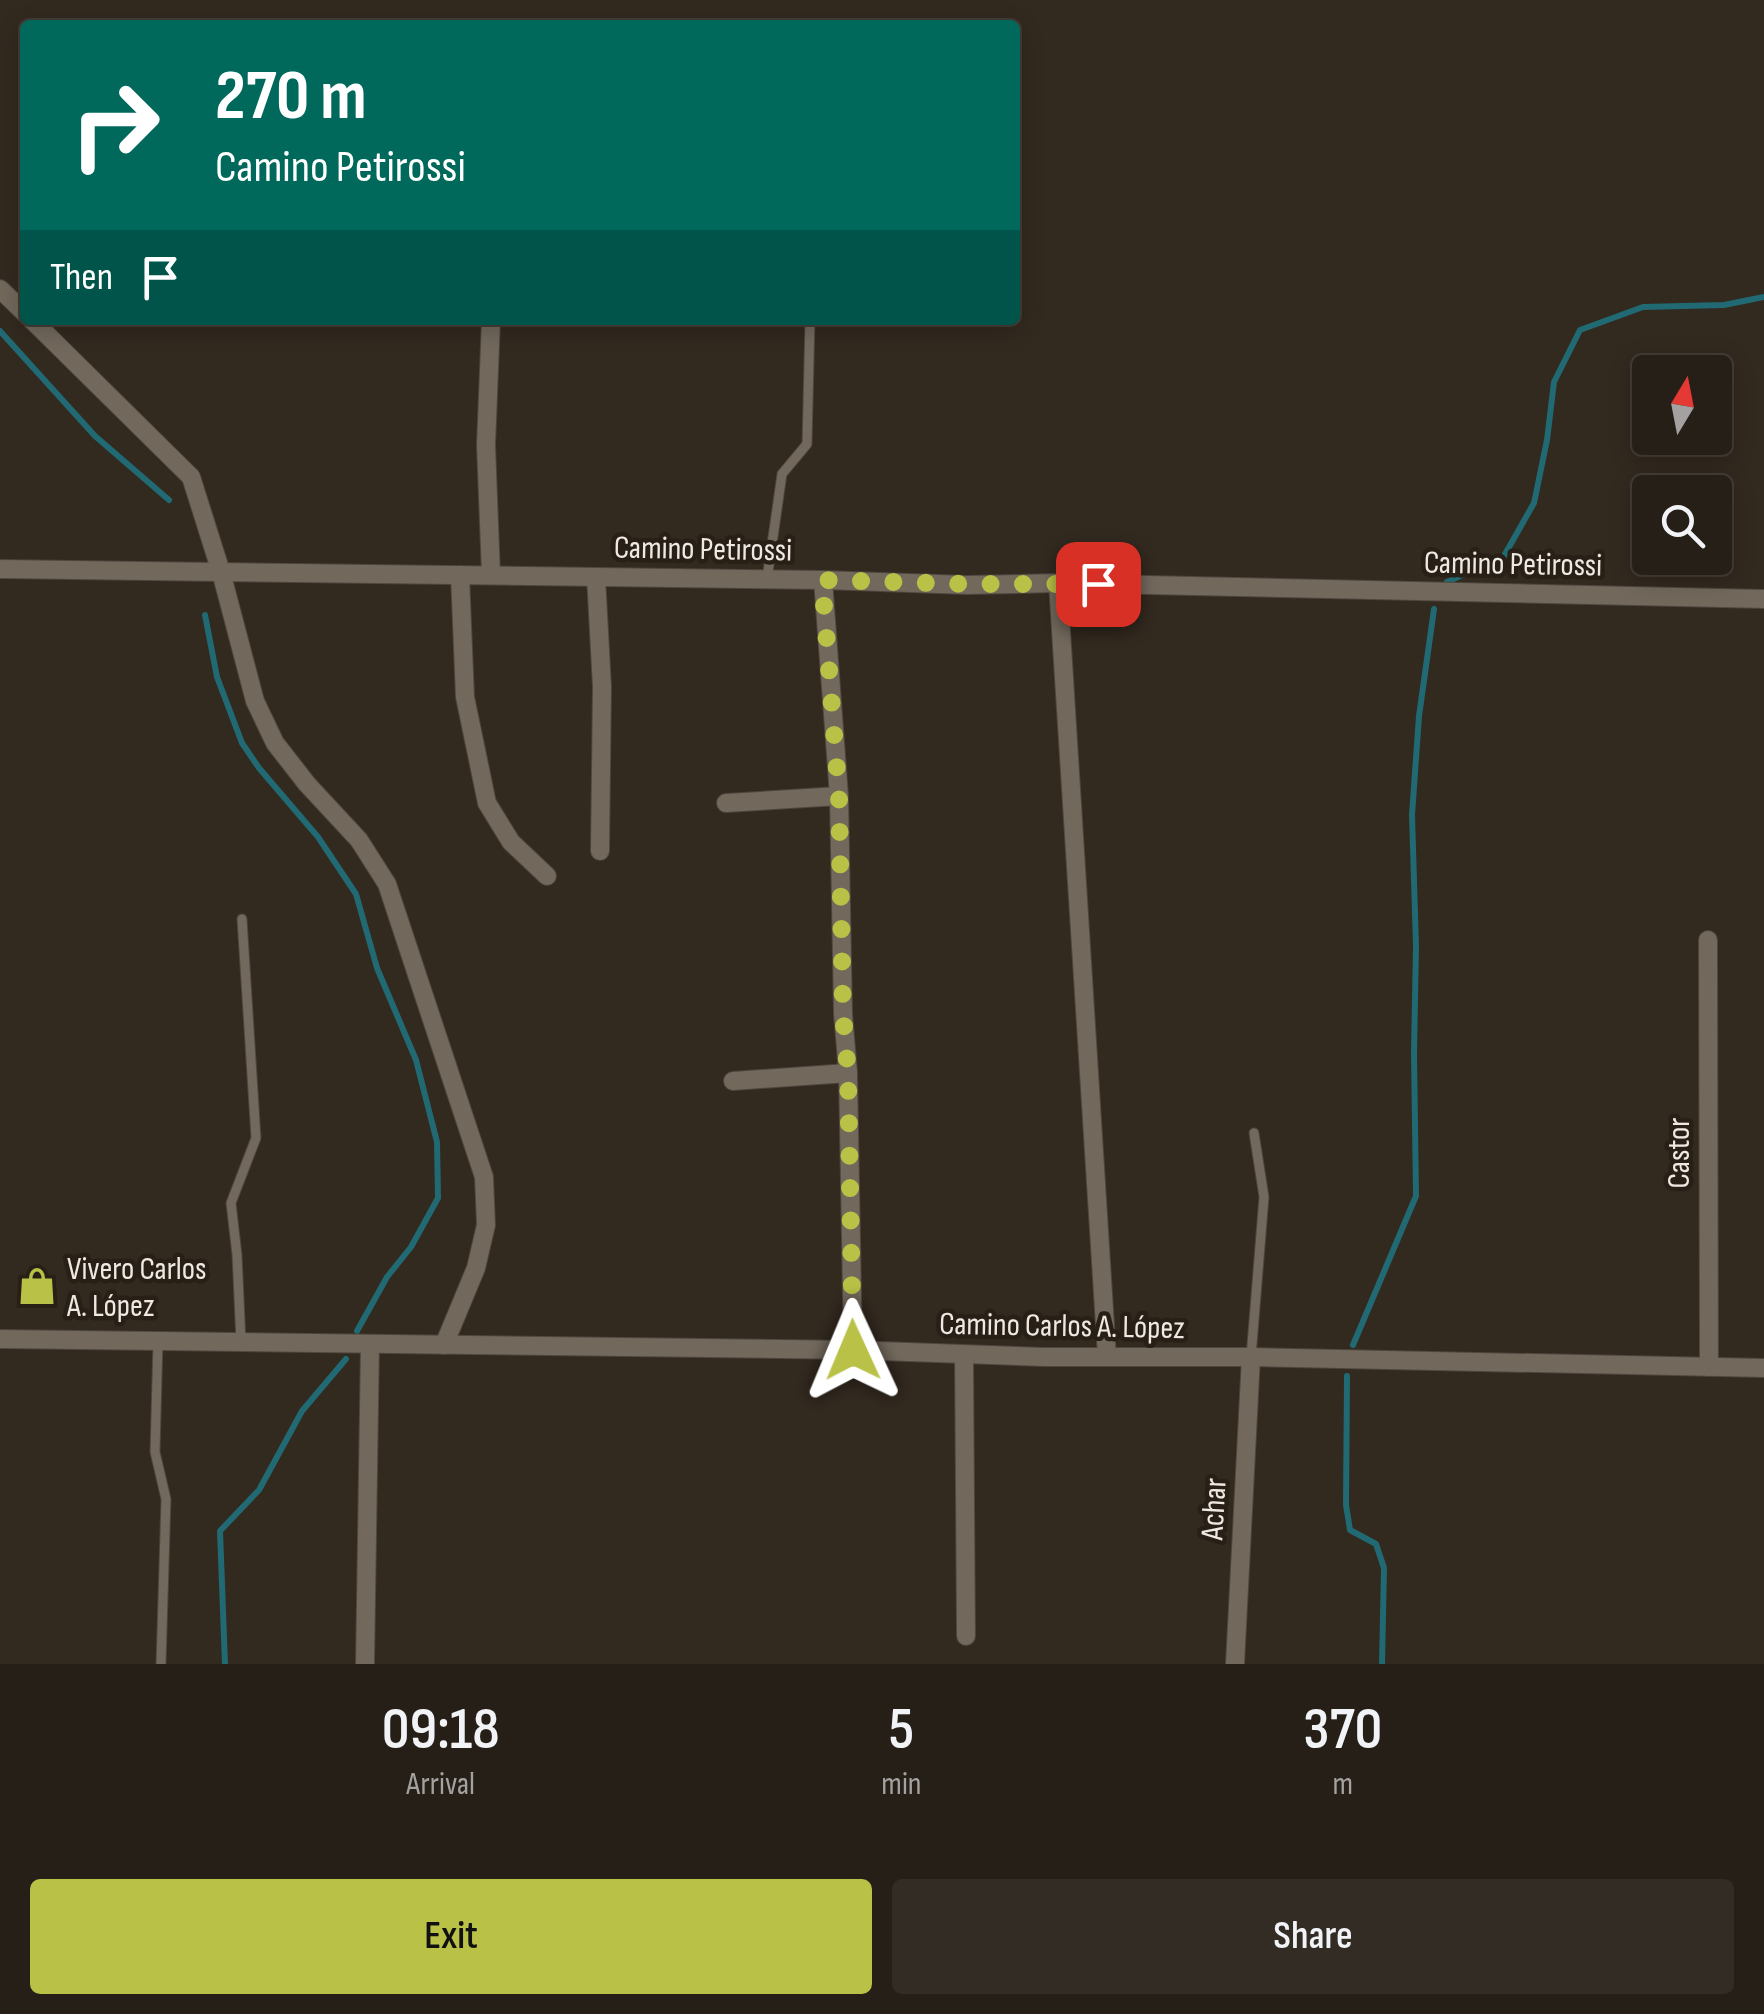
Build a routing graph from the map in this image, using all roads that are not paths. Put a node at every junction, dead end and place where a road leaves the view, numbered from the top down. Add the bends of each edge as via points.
1 (0, 289) edge
2 (20, 308) edge
3 (37, 325) edge
4 (491, 325) edge
5 (810, 325) edge
6 (0, 568) edge
7 (221, 572) junction
8 (460, 575) junction
9 (491, 575) junction
10 (596, 577) junction
11 (766, 580) junction
12 (822, 580) junction
13 (1058, 583) junction
14 (1764, 600) edge
15 (839, 796) junction
16 (726, 803) dead end
17 (600, 851) dead end
18 (546, 876) dead end
19 (242, 919) dead end
20 (1708, 940) dead end
21 (848, 1073) junction
22 (733, 1081) dead end
23 (1254, 1134) dead end
24 (0, 1339) edge
25 (158, 1341) junction
26 (241, 1342) junction
27 (370, 1344) junction
28 (444, 1345) junction
29 (853, 1350) junction
30 (964, 1354) junction
31 (1107, 1357) junction
32 (1252, 1357) junction
33 (1709, 1367) junction
34 (1764, 1368) edge
35 (966, 1636) dead end
36 (161, 1664) edge
37 (366, 1664) edge
38 (1234, 1664) edge

1 - 2 street
3 - 7 street via 191,477
4 - 9 street
5 - 11 lane via 806,444 782,474
6 - 7 street, Camino Petirossi
7 - 8 street, Camino Petirossi
7 - 28 street via 256,701 275,743 360,840 387,884 484,1178 480,1254
8 - 9 street, Camino Petirossi
8 - 18 street via 464,698 487,803 512,842
9 - 10 street, Camino Petirossi
10 - 11 street, Camino Petirossi
10 - 17 street
11 - 12 street, Camino Petirossi
12 - 13 street, Camino Petirossi
12 - 15 street
13 - 14 street, Camino Petirossi
13 - 31 street
15 - 16 street
15 - 21 street
19 - 26 lane via 256,1138 231,1203
20 - 33 street, Castor
21 - 22 street
21 - 29 street
23 - 32 lane via 1264,1196
24 - 25 street, Camino Carlos A. López
25 - 26 street, Camino Carlos A. López
25 - 36 lane via 155,1452 166,1500
26 - 27 street, Camino Carlos A. López
27 - 28 street, Camino Carlos A. López
27 - 37 street
28 - 29 street, Camino Carlos A. López
29 - 30 street, Camino Carlos A. López
30 - 31 street, Camino Carlos A. López
30 - 35 street
31 - 32 street, Camino Carlos A. López
32 - 33 street, Camino Carlos A. López
32 - 38 street, Achar
33 - 34 street, Camino Carlos A. López

